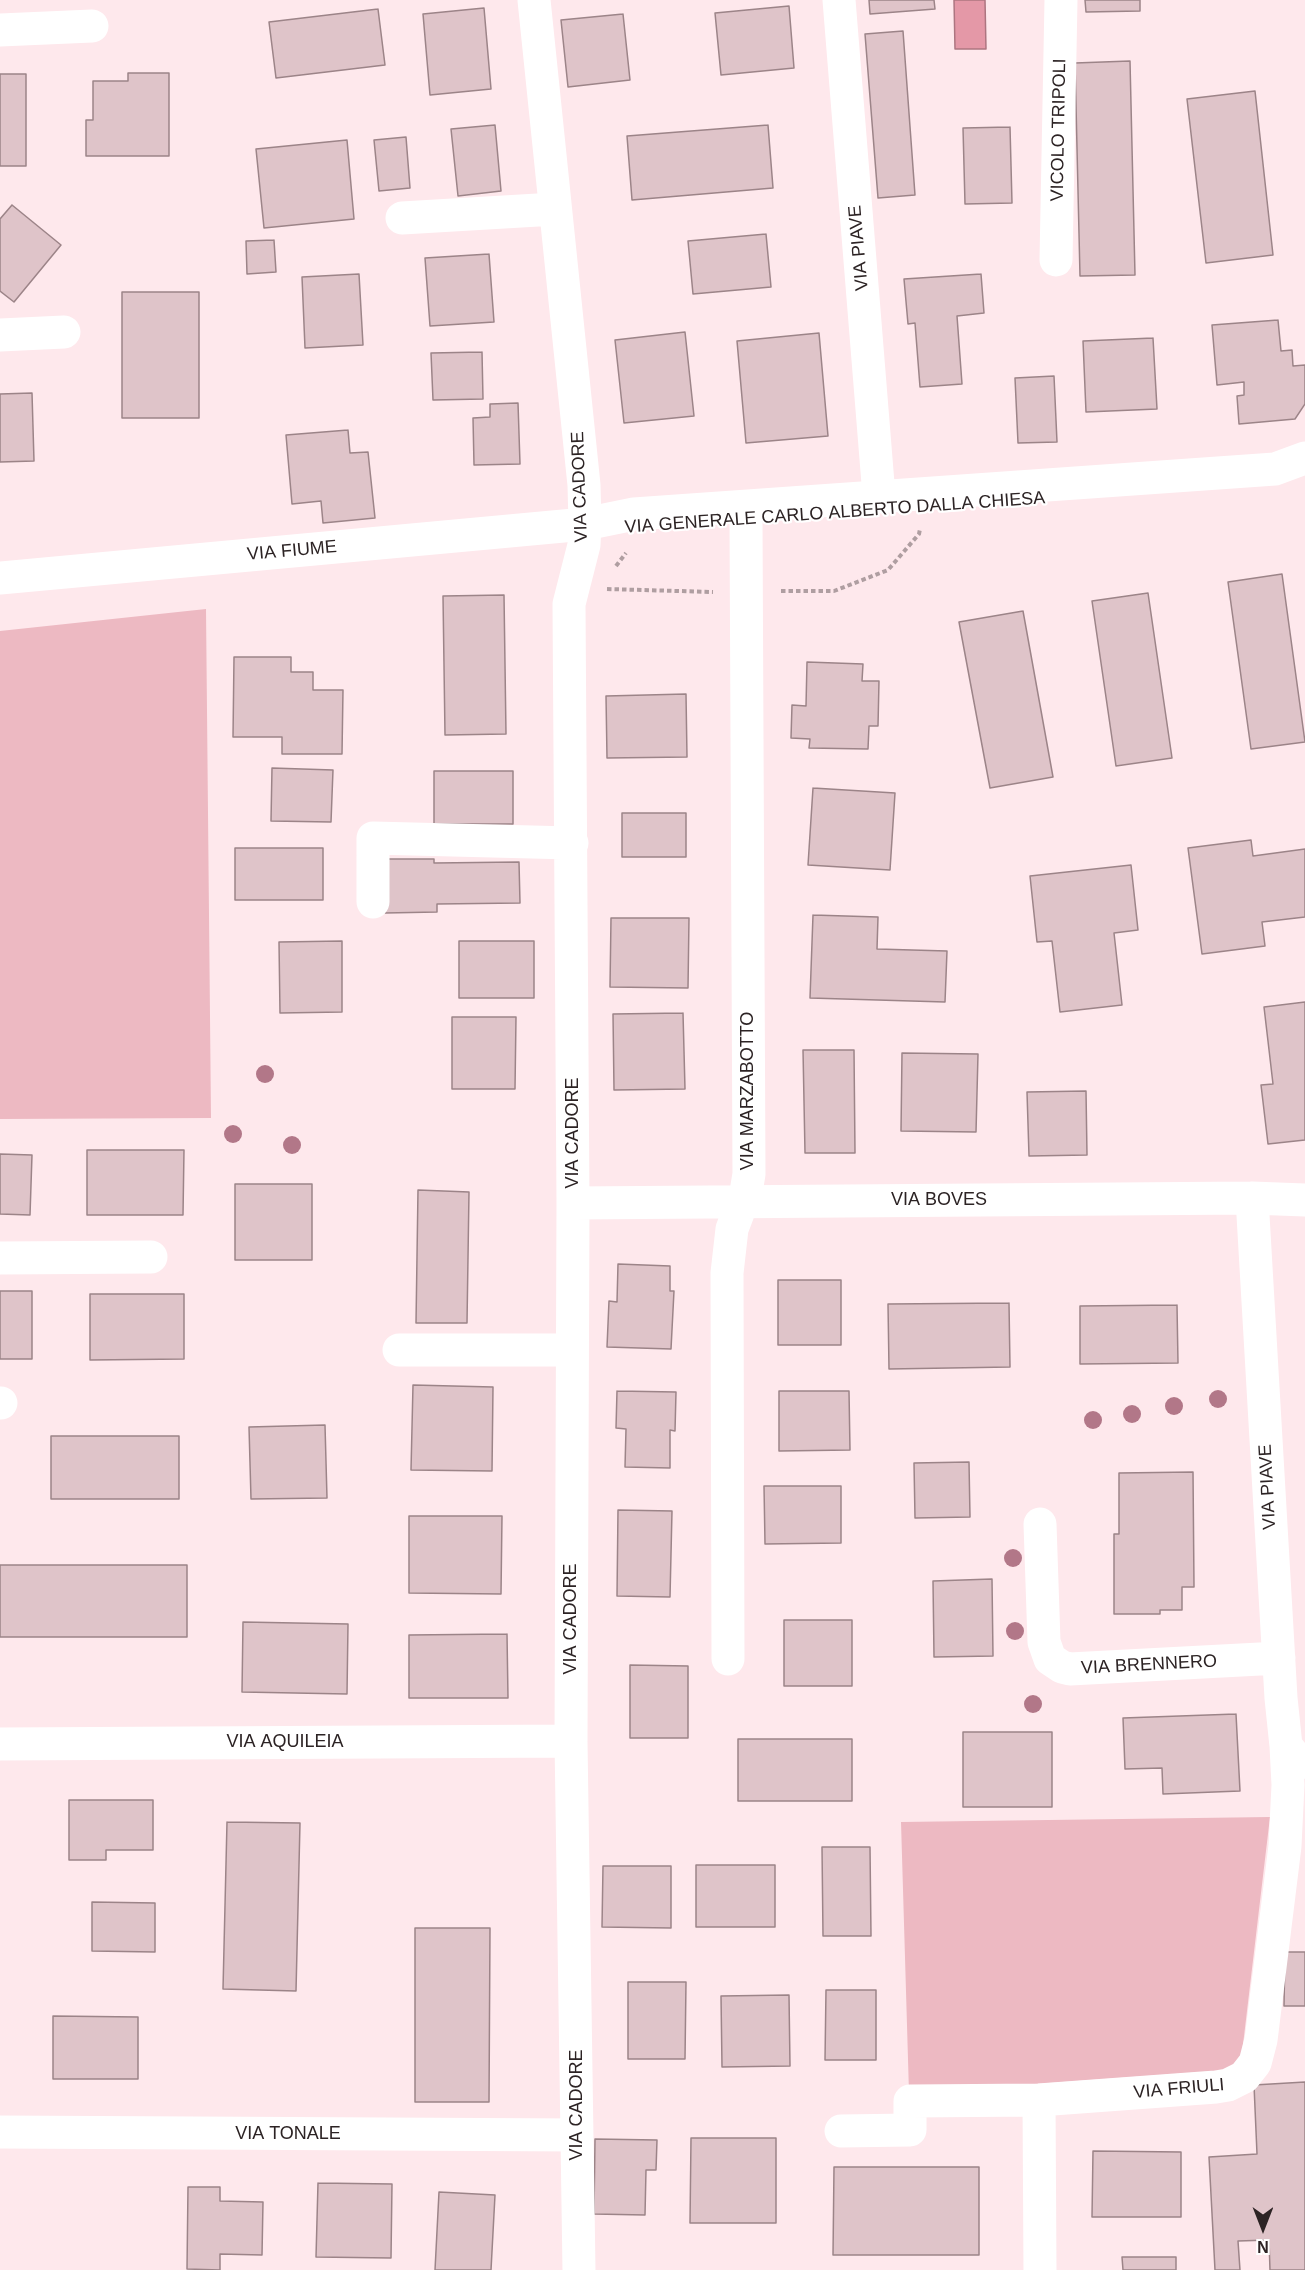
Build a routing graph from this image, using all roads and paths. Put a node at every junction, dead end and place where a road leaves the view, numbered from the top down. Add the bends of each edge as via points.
1 (534, 0) edge
2 (839, 0) edge
3 (1061, 0) edge
4 (92, 26) dead end
5 (0, 30) edge
6 (555, 209) junction
7 (402, 218) dead end
8 (1056, 260) dead end
9 (63, 332) dead end
10 (0, 335) edge
11 (1305, 458) edge
12 (1305, 484) edge
13 (879, 496) junction
14 (746, 520) junction
15 (585, 524) junction
16 (0, 578) edge
17 (572, 843) junction
18 (373, 902) dead end
19 (1252, 1198) junction
20 (1305, 1200) edge
21 (743, 1201) junction
22 (573, 1203) junction
23 (0, 1257) edge
24 (151, 1257) dead end
25 (399, 1350) dead end
26 (572, 1350) junction
27 (1040, 1524) dead end
28 (1279, 1658) junction
29 (728, 1659) dead end
30 (571, 1741) junction
31 (0, 1744) edge
32 (1296, 1757) edge
33 (1039, 2100) junction
34 (841, 2131) dead end
35 (0, 2132) edge
36 (577, 2135) junction
37 (579, 2270) edge
38 (1040, 2270) edge

1 - 6 street, VIA CADORE
2 - 13 street, VIA PIAVE
3 - 8 street, VICOLO TRIPOLI
4 - 5 street
6 - 7 street
6 - 15 street, VIA CADORE
9 - 10 street
11 - 13 street, VIA GENERALE CARLO ALBERTO DALLA CHIESA via 1275,469
12 - 14 street, VIA GENERALE CARLO ALBERTO DALLA CHIESA
13 - 15 street, VIA GENERALE CARLO ALBERTO DALLA CHIESA via 634,514
14 - 15 street, VIA GENERALE CARLO ALBERTO DALLA CHIESA via 634,530
14 - 21 street, VIA MARZABOTTO via 749,1174
15 - 16 street, VIA FIUME
15 - 17 street, VIA CADORE via 584,545 569,604
17 - 18 street via 374,838
17 - 22 street, VIA CADORE
19 - 20 street, VIA BOVES
19 - 21 street, VIA BOVES
19 - 28 street, VIA PIAVE
21 - 22 street, VIA BOVES
21 - 29 street, VIA MARZABOTTO via 732,1229 727,1273
22 - 26 street, VIA CADORE
23 - 24 street
25 - 26 street
26 - 30 street, VIA CADORE
27 - 28 street, VIA BRENNERO via 1044,1642 1050,1659 1062,1667
28 - 32 street, VIA PIAVE
30 - 31 street, VIA AQUILEIA
30 - 36 street, VIA CADORE
32 - 33 street, VIA FRIULI via 1288,1795 1261,2040 1251,2070 1236,2082 1216,2087
33 - 34 street, VIA FRIULI via 910,2101 910,2130
33 - 38 street
35 - 36 street, VIA TONALE
36 - 37 street, VIA CADORE

